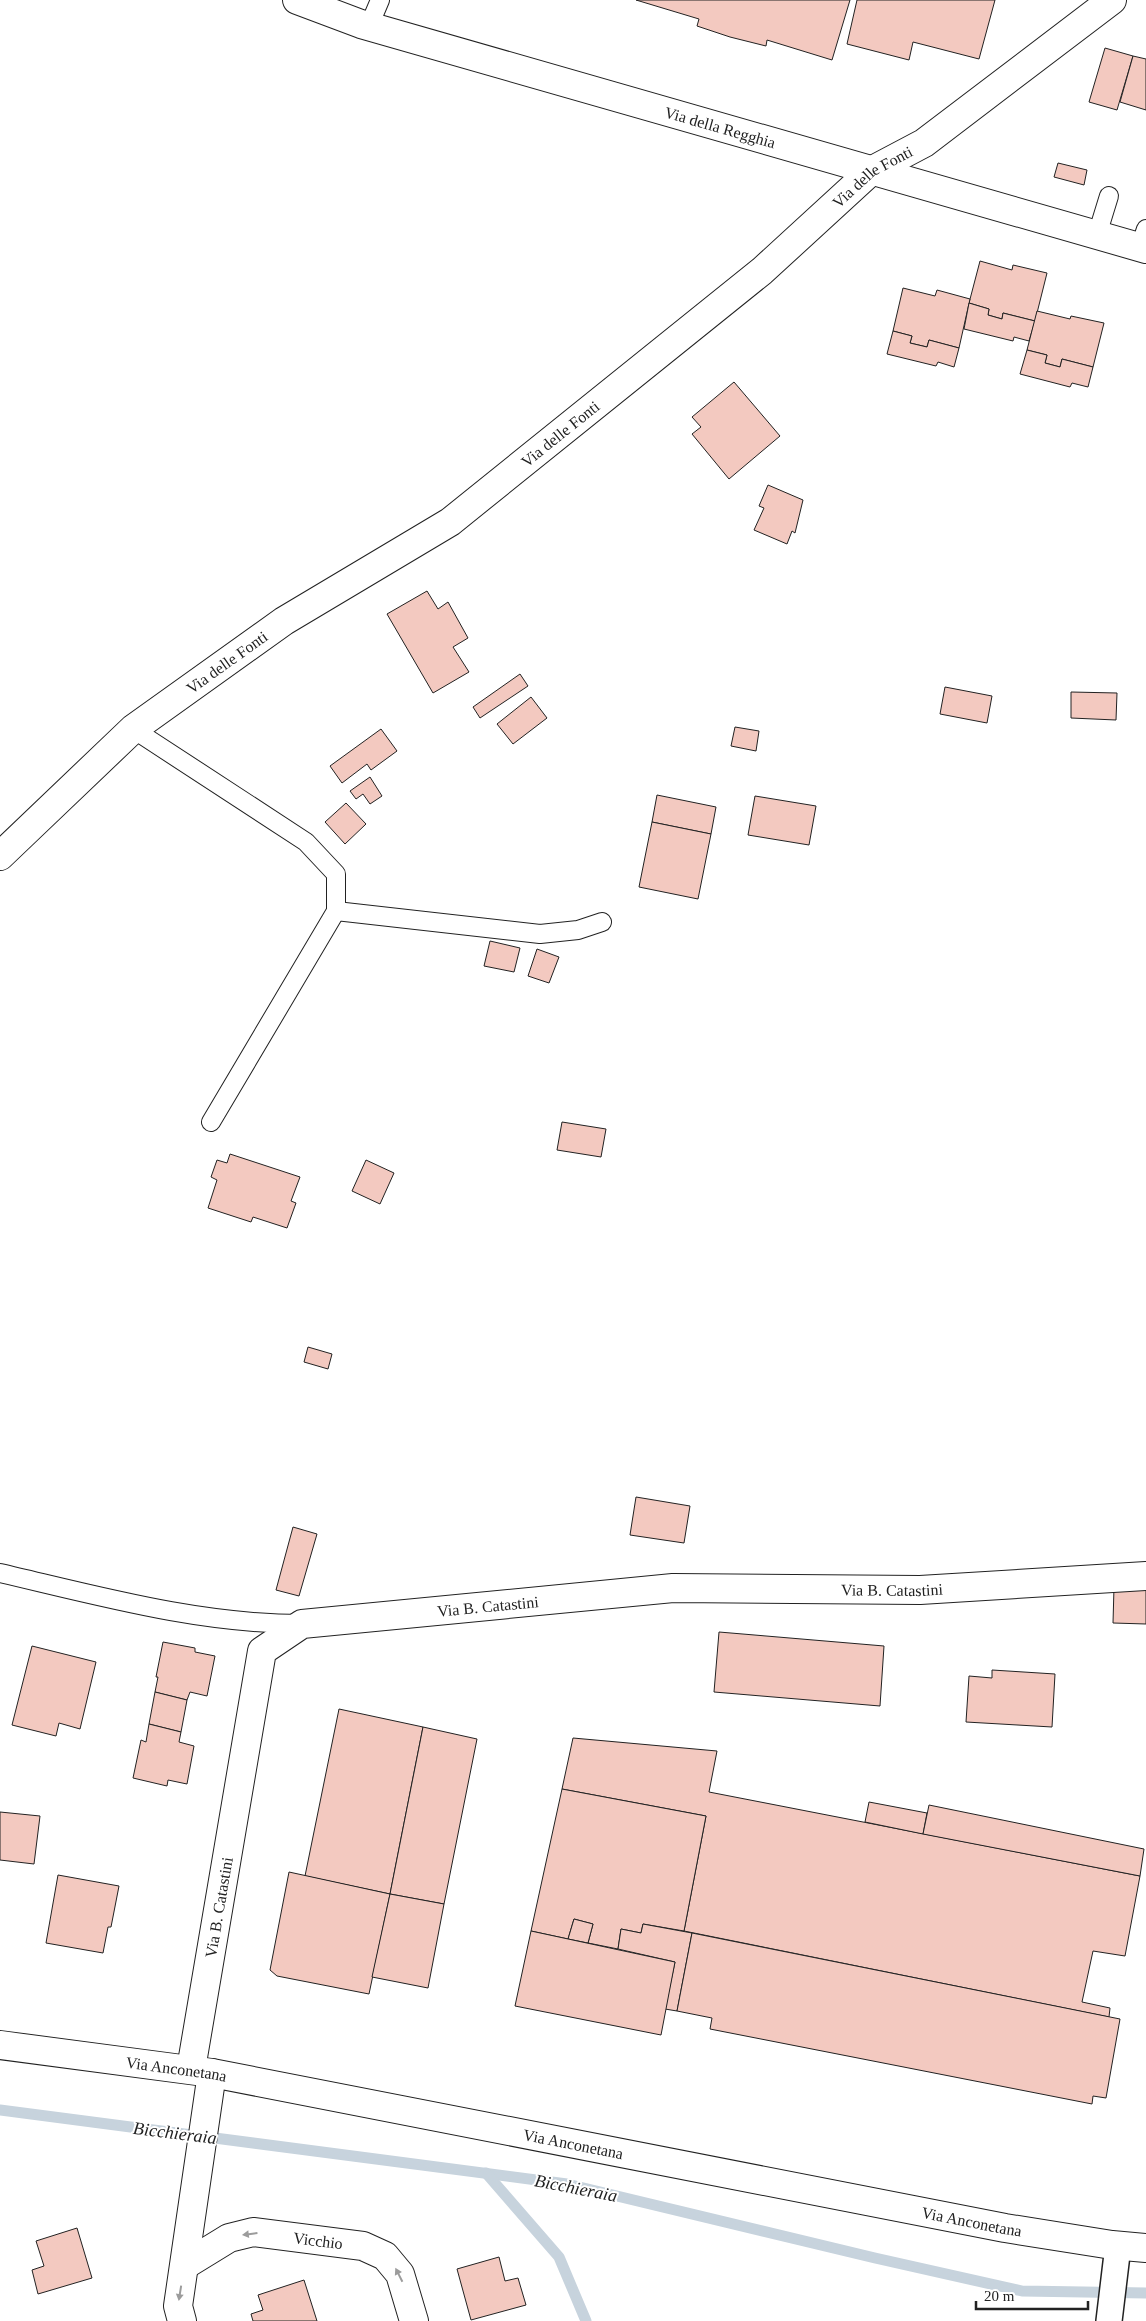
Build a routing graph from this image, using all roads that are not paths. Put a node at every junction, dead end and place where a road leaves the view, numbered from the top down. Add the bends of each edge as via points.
1 (297, 0) edge
2 (380, 0) edge
3 (1112, 0) edge
4 (369, 26) junction
5 (872, 171) junction
6 (1109, 196) dead end
7 (1097, 235) junction
8 (1144, 242) edge
9 (134, 730) junction
10 (0, 856) edge
11 (336, 910) junction
12 (602, 922) dead end
13 (211, 1122) dead end
14 (0, 1573) edge
15 (1146, 1576) edge
16 (302, 1624) junction
17 (0, 2045) edge
18 (201, 2071) junction
19 (1118, 2246) junction
20 (1146, 2248) edge
21 (185, 2265) junction
22 (182, 2321) edge
23 (414, 2321) edge
24 (1108, 2321) edge

1 - 4 street, Via della Regghia
2 - 4 lane
3 - 5 street, Via delle Fonti via 924,143
4 - 5 street, Via della Regghia
5 - 7 street, Via della Regghia
5 - 9 street, Via delle Fonti via 762,271 450,522 284,621
6 - 7 lane
7 - 8 street, Via della Regghia
9 - 10 street, Via delle Fonti
9 - 11 lane via 306,842 336,874
11 - 12 lane via 540,934 578,930
11 - 13 lane
14 - 16 lane via 186,1614 272,1624
15 - 16 street, Via B. Catastini via 920,1590 673,1588
16 - 18 street, Via B. Catastini via 262,1651
17 - 18 street, Via Anconetana
18 - 19 street, Via Anconetana via 985,2224
18 - 21 street via 207,2099
19 - 20 street, Via Anconetana
19 - 24 street
21 -> 22 street via 178,2306
23 -> 21 street, Vicchio via 400,2274 386,2256 363,2246 253,2232 229,2238

